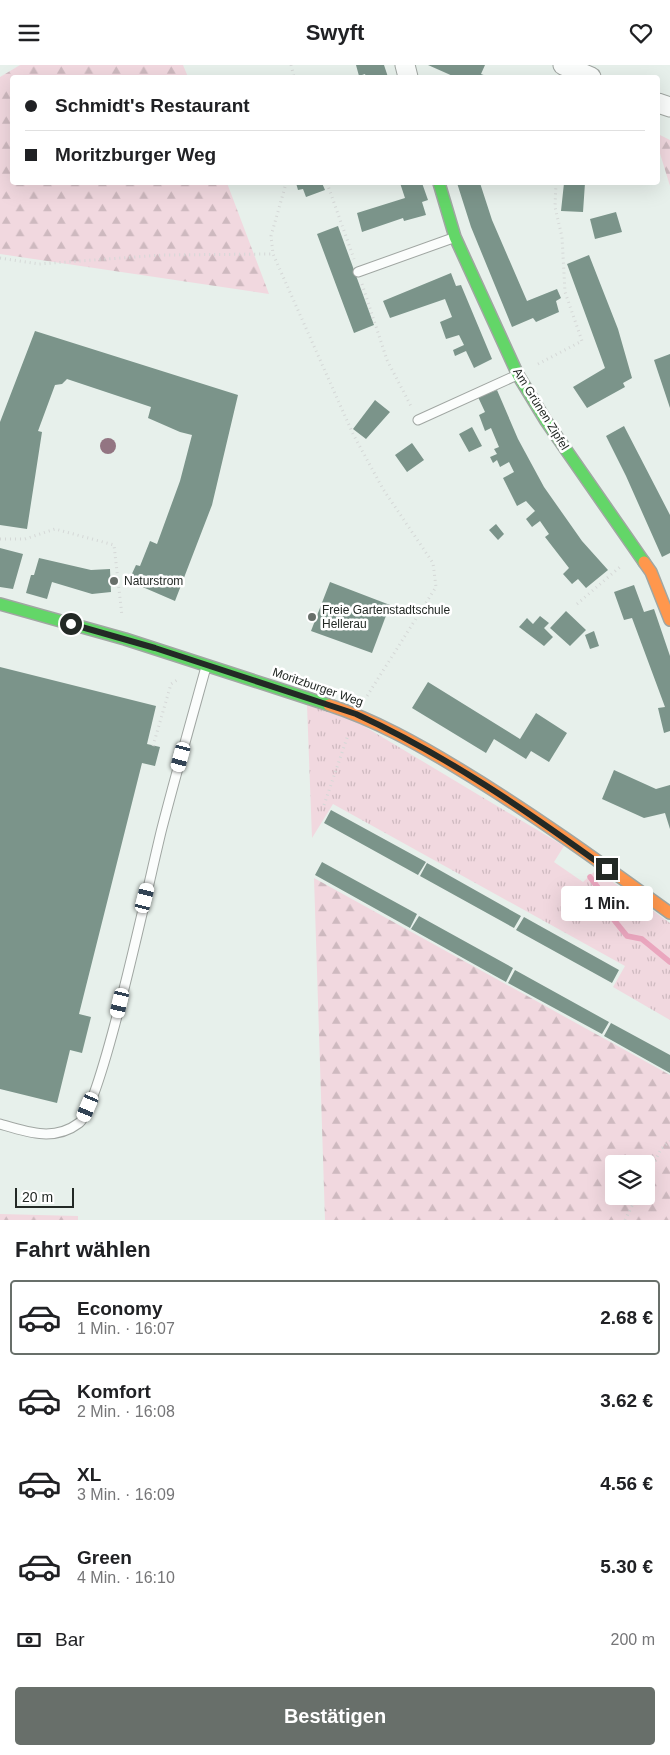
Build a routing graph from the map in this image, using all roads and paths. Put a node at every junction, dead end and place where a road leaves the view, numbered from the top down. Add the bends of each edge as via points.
1 (563, 65) edge
2 (586, 75) edge
3 (286, 185) edge
4 (328, 185) edge
5 (440, 185) edge
6 (556, 185) edge
7 (456, 237) junction
8 (273, 254) junction
9 (0, 258) edge
10 (358, 272) junction
11 (518, 375) junction
12 (418, 420) joint
13 (0, 539) edge
14 (637, 552) junction
15 (577, 604) dead end
16 (0, 605) edge
17 (670, 620) edge
18 (125, 639) junction
19 (185, 658) junction
20 (206, 664) junction
21 (356, 714) junction
22 (153, 745) dead end
23 (324, 805) dead end
24 (670, 913) edge
25 (0, 1124) edge
26 (670, 1141) edge
27 (655, 1161) edge
28 (633, 1205) edge
29 (625, 1220) edge

1 - 2 street
3 - 8 path via 271,236
4 - 10 path
5 - 7 street, Am Grünen Zipfel
6 - 11 path via 554,207 562,237 565,292 582,341
7 - 10 lane
7 - 11 street, Am Grünen Zipfel
8 - 9 path via 162,255 40,264
8 - 21 path via 353,434 383,489 433,563 436,587
10 - 12 path via 387,360
11 - 12 lane
11 - 14 street, Am Grünen Zipfel
13 - 18 path via 25,539 55,529 114,545
14 - 15 path
14 - 17 street, Am Grünen Zipfel via 651,572
16 - 18 street, Moritzburger Weg
18 - 19 street, Moritzburger Weg
19 - 20 street, Moritzburger Weg
19 - 22 path via 180,678 171,684
20 - 21 street, Moritzburger Weg
20 - 25 lane via 162,827 111,1038 81,1122 62,1133 37,1135
21 - 23 path
21 - 24 street, Moritzburger Weg via 513,801
26 - 27 path
28 - 29 path

